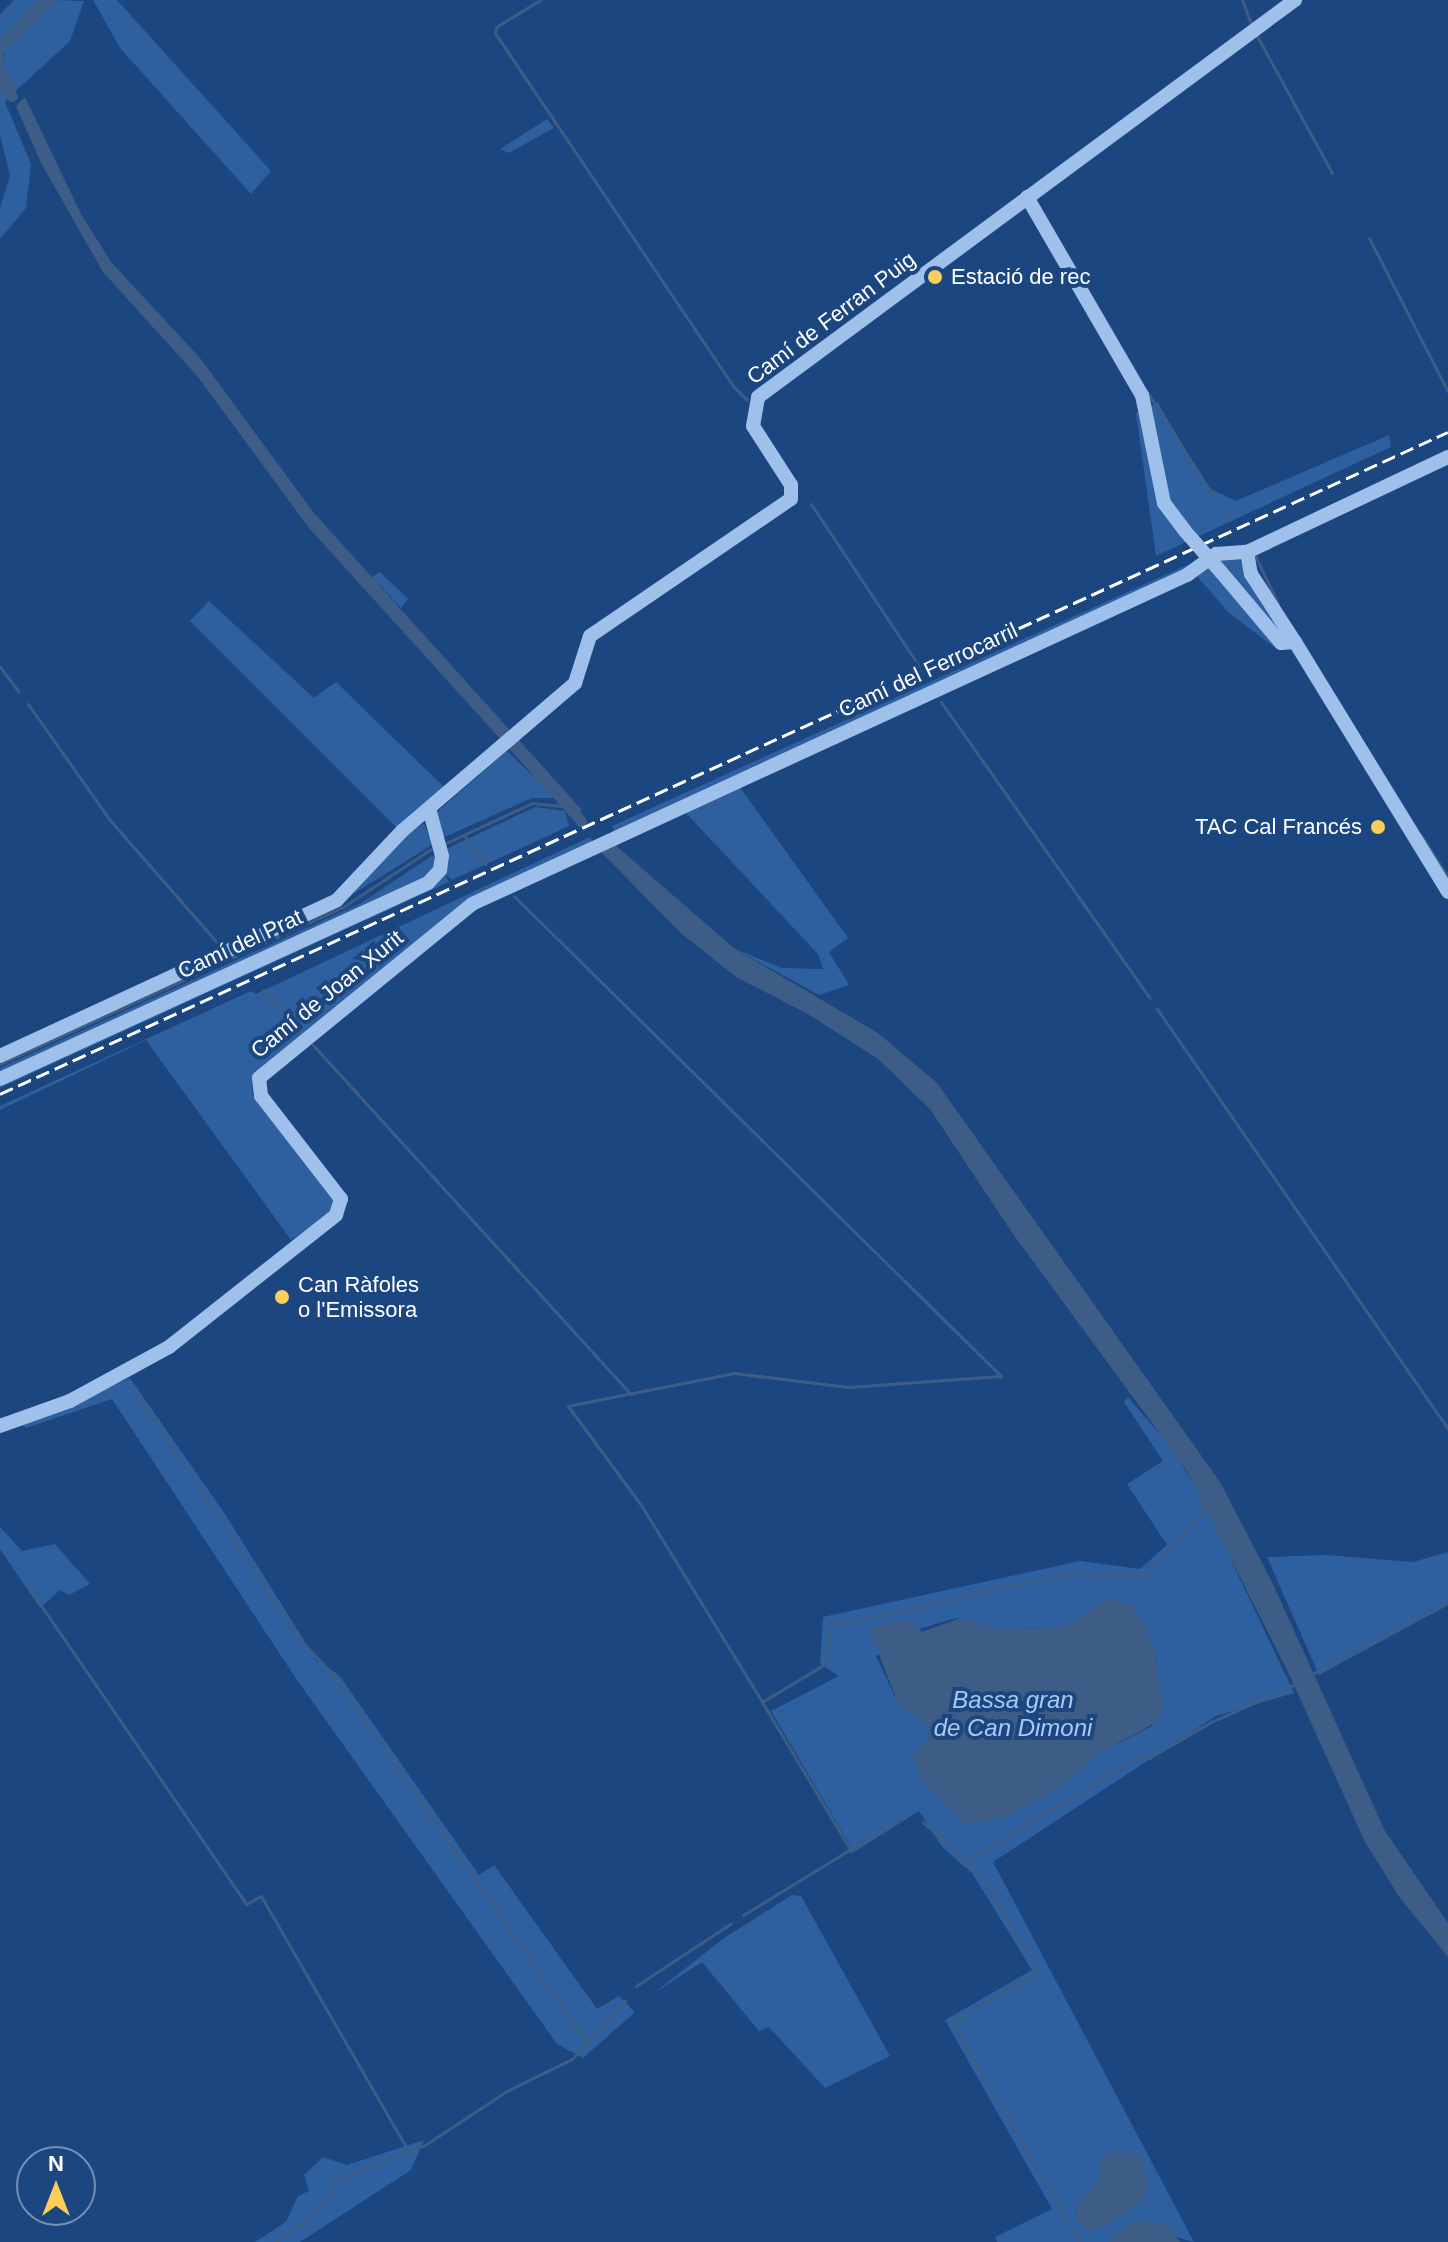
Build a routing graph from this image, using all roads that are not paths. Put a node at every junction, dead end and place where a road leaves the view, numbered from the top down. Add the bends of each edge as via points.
1 (1295, 0) edge
2 (1027, 197) junction
3 (1448, 457) edge
4 (1247, 552) junction
5 (1295, 642) junction
6 (430, 812) junction
7 (627, 833) joint
8 (1448, 892) edge
9 (0, 1056) edge
10 (0, 1079) edge
11 (0, 1426) edge

1 - 2 street, Camí de Ferran Puig
2 - 5 street, bridge via 1142,395 1164,503 1281,643
2 - 6 street, Camí de Ferran Puig via 758,397 753,426 791,485 791,499 590,636 575,683
3 - 4 street, Camí del Ferrocarril
4 - 5 street via 1251,574
4 - 7 street, Camí del Ferrocarril via 1216,554 1187,575
5 - 8 street
6 - 9 street, Camí de Ferran Puig via 402,831 337,900
6 - 10 street, Camí del Prat via 442,856 428,883
7 - 11 street, Camí de Joan Xurit via 472,904 259,1078 261,1096 331,1185 341,1207 169,1347 70,1401

